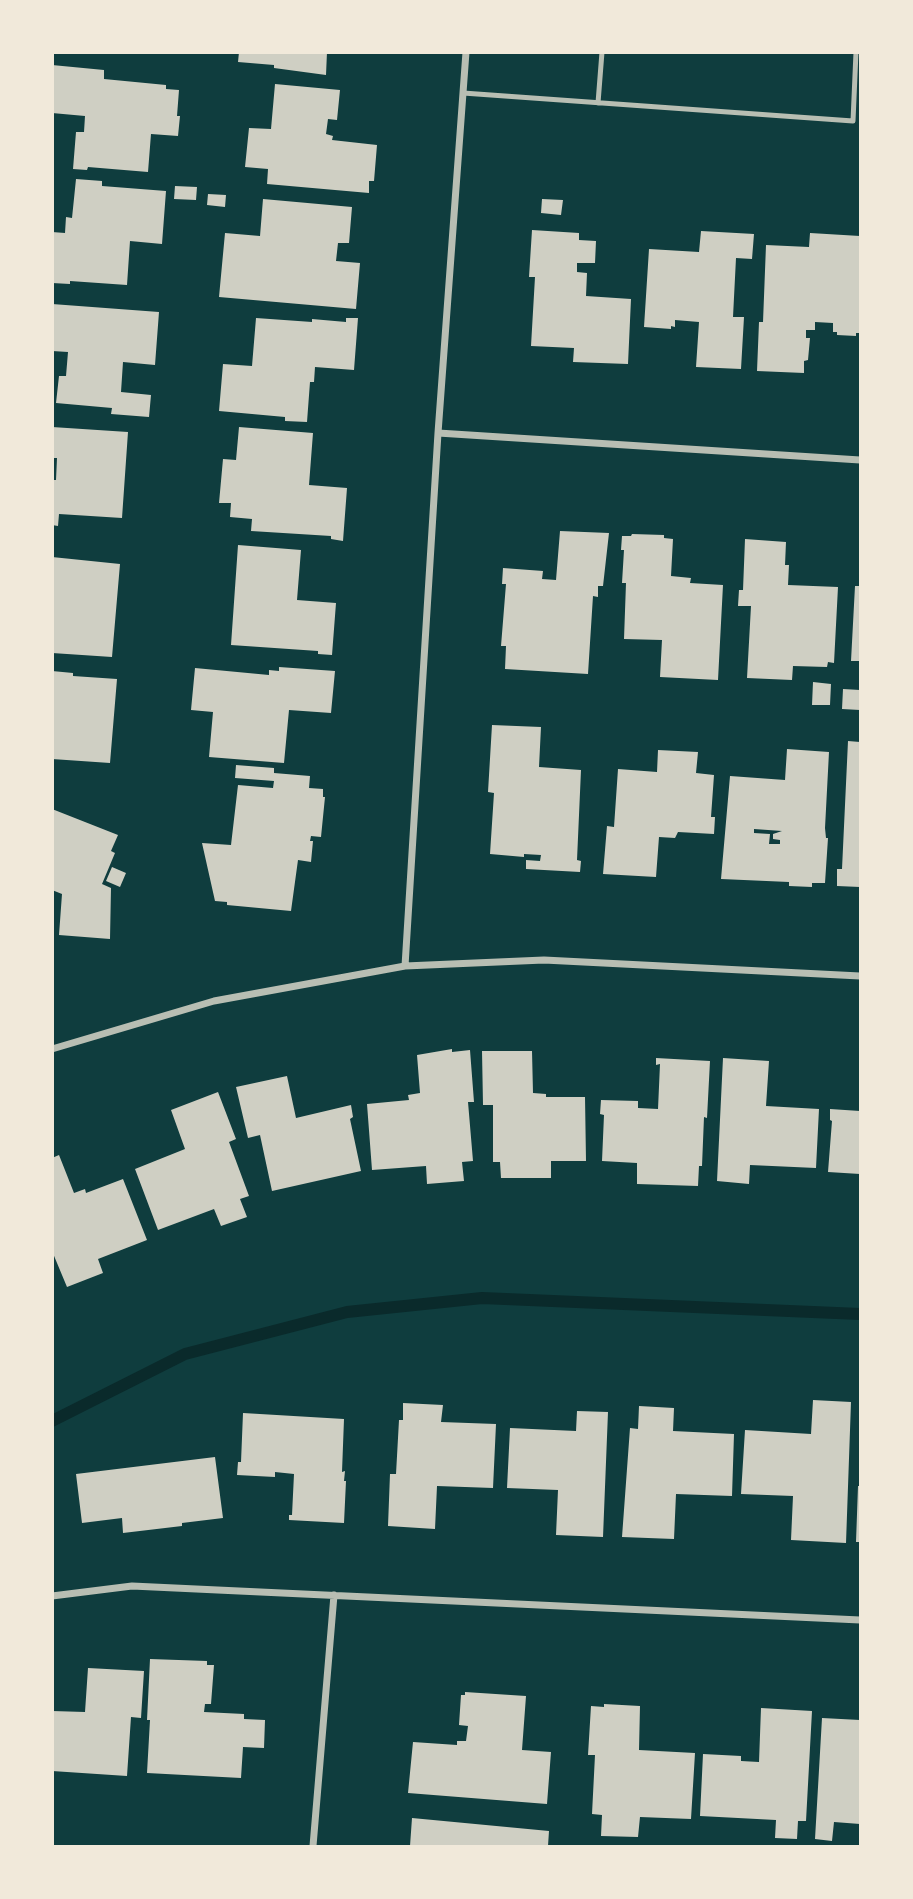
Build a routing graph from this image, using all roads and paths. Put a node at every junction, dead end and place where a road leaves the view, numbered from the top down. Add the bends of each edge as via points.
1 (466, 52) edge
2 (601, 52) edge
3 (856, 52) edge
4 (463, 93) junction
5 (598, 103) junction
6 (438, 433) junction
7 (860, 460) edge
8 (405, 967) junction
9 (860, 975) edge
10 (52, 1049) edge
11 (334, 1595) junction
12 (52, 1596) edge
13 (860, 1620) edge
14 (313, 1846) edge

1 - 4 street
2 - 5 lane
3 - 5 lane via 853,121
4 - 5 lane
4 - 6 street
6 - 7 street
6 - 8 street
8 - 9 street via 544,960
8 - 10 street via 214,1001
11 - 12 street via 132,1586
11 - 13 street
11 - 14 street

